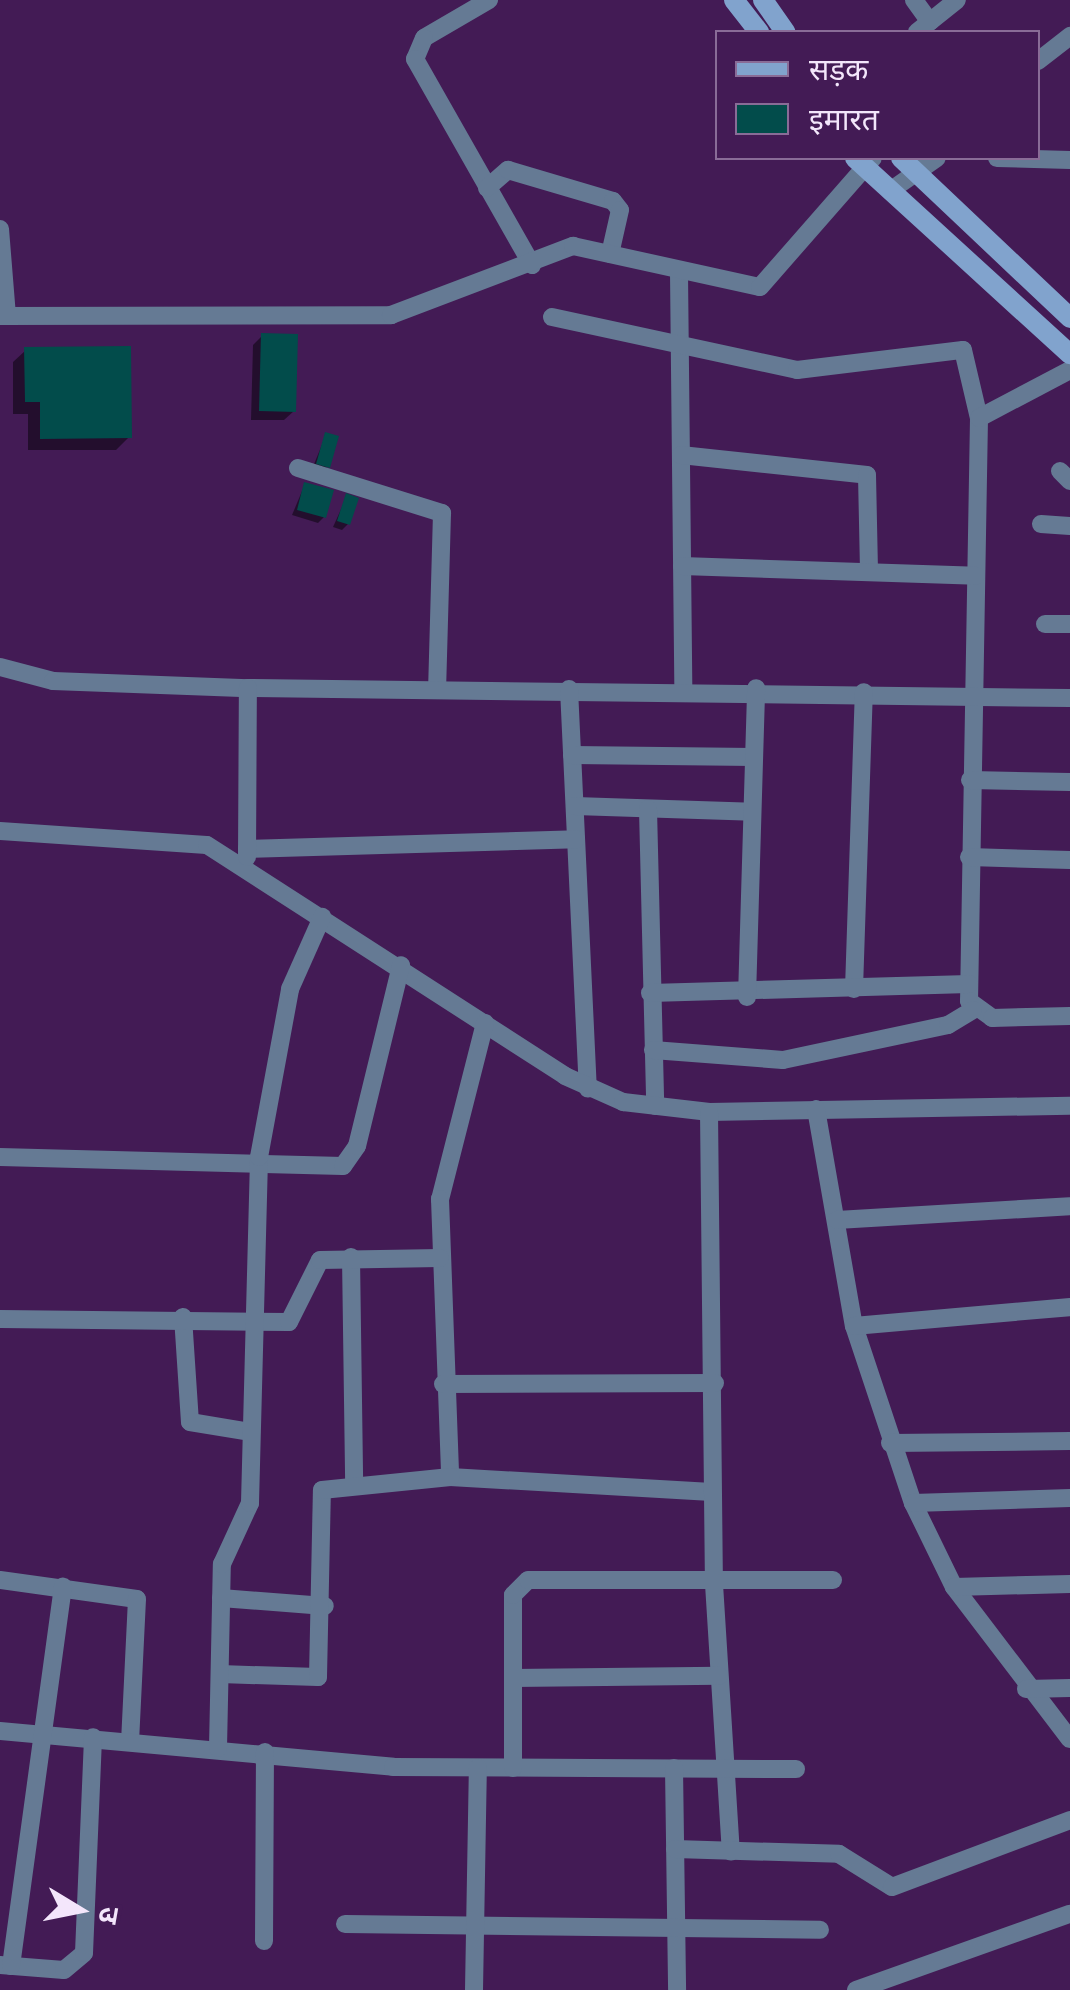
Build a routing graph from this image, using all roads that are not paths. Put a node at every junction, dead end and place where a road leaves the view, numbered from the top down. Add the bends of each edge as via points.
1 (489, 0) edge
2 (734, 0) edge
3 (763, 0) edge
4 (914, 0) edge
5 (957, 0) edge
6 (923, 27) edge
7 (757, 30) edge
8 (784, 30) edge
9 (1070, 36) edge
10 (1040, 59) edge
11 (1040, 159) edge
12 (864, 160) edge
13 (1070, 160) edge
14 (907, 164) edge
15 (487, 188) junction
16 (890, 191) junction
17 (0, 229) edge
18 (610, 254) junction
19 (532, 265) junction
20 (679, 273) junction
21 (4, 316) edge
22 (552, 316) dead end
23 (1070, 318) edge
24 (679, 345) junction
25 (1070, 354) edge
26 (1070, 370) edge
27 (979, 418) junction
28 (681, 455) junction
29 (298, 468) dead end
30 (1041, 524) dead end
31 (1070, 526) edge
32 (682, 566) junction
33 (870, 569) junction
34 (976, 576) junction
35 (1045, 624) dead end
36 (1070, 624) edge
37 (0, 668) edge
38 (683, 687) junction
39 (248, 688) junction
40 (437, 688) junction
41 (756, 688) junction
42 (569, 689) junction
43 (864, 692) junction
44 (970, 694) junction
45 (1070, 698) edge
46 (572, 755) junction
47 (754, 757) junction
48 (970, 780) junction
49 (1070, 782) edge
50 (575, 806) junction
51 (648, 808) junction
52 (752, 812) junction
53 (0, 830) edge
54 (576, 839) junction
55 (970, 857) junction
56 (247, 858) junction
57 (1070, 860) edge
58 (322, 916) junction
59 (401, 964) junction
60 (969, 984) junction
61 (854, 990) junction
62 (650, 993) junction
63 (747, 997) junction
64 (972, 1010) junction
65 (1070, 1016) edge
66 (485, 1023) junction
67 (653, 1050) junction
68 (588, 1088) junction
69 (655, 1106) junction
70 (1070, 1106) edge
71 (816, 1109) junction
72 (709, 1112) junction
73 (0, 1156) edge
74 (260, 1158) junction
75 (1070, 1206) edge
76 (837, 1220) junction
77 (351, 1257) junction
78 (440, 1258) junction
79 (1070, 1307) edge
80 (183, 1316) junction
81 (253, 1318) junction
82 (0, 1320) edge
83 (854, 1326) junction
84 (715, 1382) junction
85 (444, 1384) junction
86 (251, 1432) junction
87 (1070, 1441) edge
88 (890, 1443) junction
89 (450, 1477) junction
90 (354, 1486) junction
91 (712, 1492) junction
92 (1070, 1498) edge
93 (913, 1503) junction
94 (0, 1580) edge
95 (833, 1580) dead end
96 (714, 1584) junction
97 (1070, 1584) edge
98 (63, 1586) junction
99 (954, 1587) junction
100 (221, 1598) junction
101 (325, 1606) junction
102 (220, 1674) junction
103 (719, 1676) junction
104 (513, 1678) junction
105 (1070, 1688) edge
106 (1026, 1689) junction
107 (0, 1731) edge
108 (43, 1734) junction
109 (93, 1737) junction
110 (1070, 1739) edge
111 (130, 1741) junction
112 (218, 1748) junction
113 (265, 1752) junction
114 (478, 1768) junction
115 (513, 1768) junction
116 (674, 1768) junction
117 (723, 1768) junction
118 (796, 1769) dead end
119 (1070, 1820) edge
120 (675, 1849) junction
121 (730, 1851) junction
122 (1070, 1914) edge
123 (345, 1924) dead end
124 (475, 1925) junction
125 (676, 1927) junction
126 (820, 1930) dead end
127 (264, 1941) dead end
128 (5, 1965) edge
129 (474, 1990) edge
130 (677, 1990) edge
131 (856, 1990) edge

1 - 15 street via 424,38 415,59
2 - 7 main road
3 - 8 main road
4 - 6 street
5 - 6 street
9 - 10 street
11 - 13 street
12 - 16 main road
12 - 20 street via 760,287
14 - 16 street
14 - 23 main road
15 - 18 street via 508,170 613,201 620,210
15 - 19 street
16 - 25 main road
17 - 21 street
18 - 19 street via 573,246
18 - 20 street
19 - 21 street via 391,315
20 - 24 street
22 - 24 street
24 - 27 street via 797,370 954,346 967,358
24 - 28 street
26 - 27 street
27 - 34 street
28 - 32 street
28 - 33 street via 867,475
29 - 40 street via 442,514
30 - 31 street
32 - 33 street
32 - 38 street
33 - 34 street
34 - 44 street
35 - 36 street
37 - 39 street via 53,681
38 - 41 street
38 - 42 street
39 - 40 street
39 - 56 street
40 - 42 street
41 - 43 street
41 - 47 street
42 - 46 street
43 - 44 street
43 - 61 street
44 - 45 street
44 - 48 street
46 - 47 street
46 - 50 street
47 - 52 street
48 - 49 street
48 - 55 street
50 - 51 street
50 - 54 street
51 - 52 street
51 - 62 street
52 - 63 street
53 - 56 street via 177,838
54 - 56 street
54 - 68 street
55 - 57 street
55 - 60 street
56 - 58 street
58 - 59 street
58 - 74 street via 290,988
59 - 66 street
59 - 74 street via 352,1159 330,1166
60 - 61 street
60 - 64 street
61 - 63 street
62 - 63 street
62 - 67 street
64 - 65 street
64 - 67 street via 948,1025 783,1060
66 - 68 street
66 - 78 street via 444,1180
67 - 69 street
68 - 69 street
69 - 72 street
70 - 71 street
71 - 72 street
71 - 76 street
72 - 84 street
73 - 74 street
74 - 81 street
75 - 76 street
76 - 83 street
77 - 78 street
77 - 81 street via 320,1260 300,1315
77 - 90 street
78 - 85 street
79 - 83 street
80 - 81 street
80 - 82 street
80 - 86 street via 190,1422
81 - 86 street
83 - 88 street
84 - 85 street
84 - 91 street
85 - 89 street
86 - 100 street via 250,1503 225,1552
87 - 88 street
88 - 93 street
89 - 90 street
89 - 91 street
90 - 101 street via 332,1486 316,1500
91 - 96 street
92 - 93 street
93 - 99 street
94 - 98 street
95 - 96 street
96 - 103 street
96 - 104 street via 528,1580 513,1596
97 - 99 street
98 - 108 street
98 - 111 street via 137,1599
99 - 106 street
100 - 101 street
100 - 102 street
101 - 102 street via 318,1677
102 - 112 street
103 - 104 street
103 - 117 street
104 - 115 street
105 - 106 street
106 - 110 street
107 - 108 street
108 - 109 street
108 - 128 street
109 - 111 street
109 - 128 street via 84,1953 64,1970
111 - 112 street
112 - 113 street
113 - 114 street
113 - 127 street
114 - 115 street
114 - 124 street
115 - 116 street
116 - 117 street
116 - 120 street
117 - 118 street
117 - 121 street
119 - 121 street via 892,1887 839,1854
120 - 121 street
120 - 125 street
122 - 131 street
123 - 124 street
124 - 125 street
124 - 129 street
125 - 126 street
125 - 130 street

